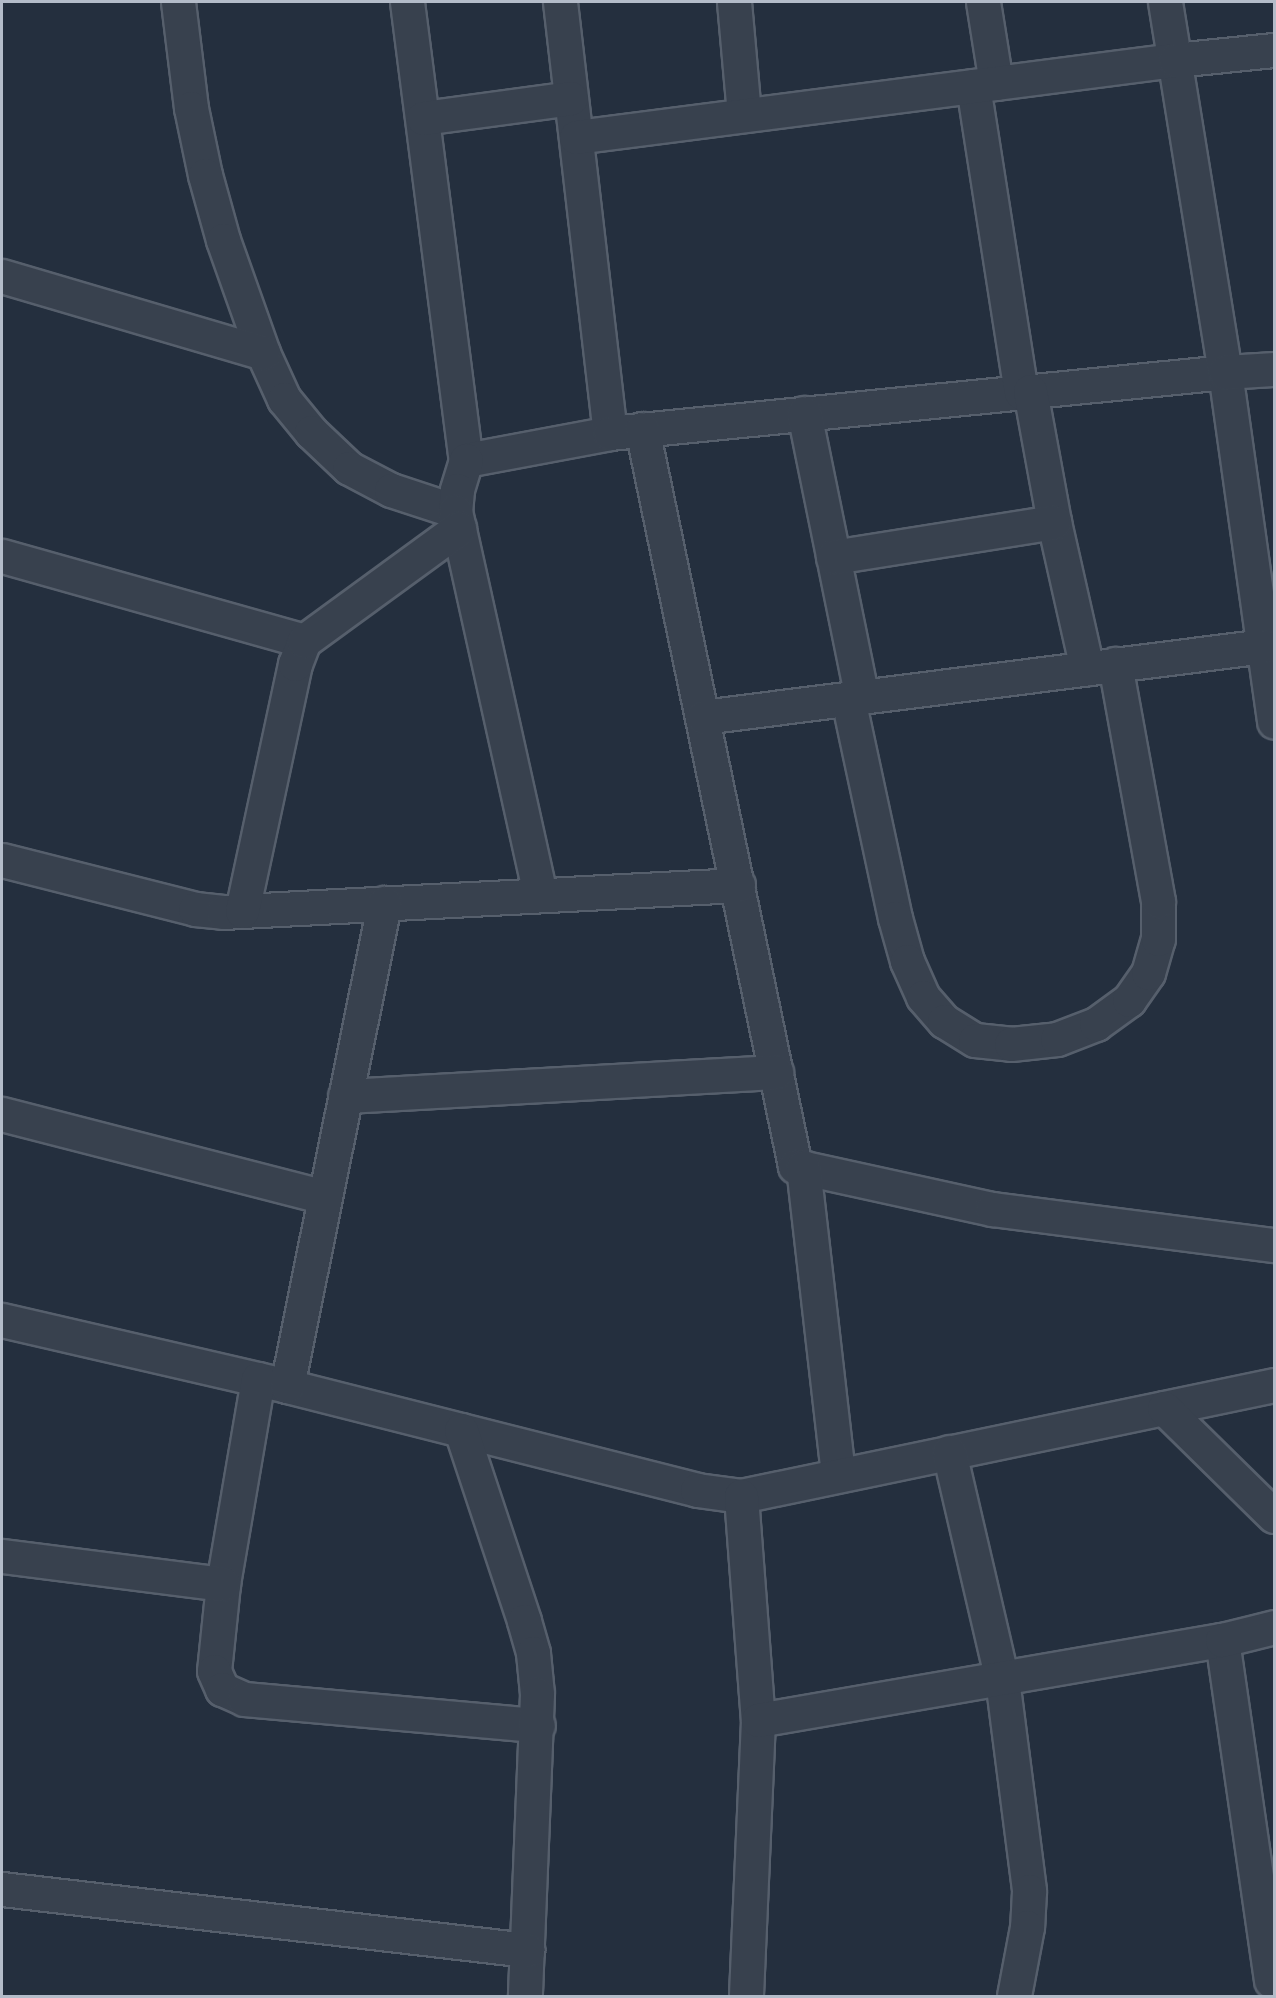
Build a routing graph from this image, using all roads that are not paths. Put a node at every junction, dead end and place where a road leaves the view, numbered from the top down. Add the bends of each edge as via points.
1 (178, 2) edge
2 (407, 2) edge
3 (560, 2) edge
4 (734, 2) edge
5 (983, 2) edge
6 (1165, 2) edge
7 (1275, 50) edge
8 (1175, 60) junction
9 (984, 84) junction
10 (571, 98) junction
11 (744, 115) junction
12 (423, 118) junction
13 (576, 137) junction
14 (2, 276) edge
15 (264, 352) junction
16 (1275, 369) edge
17 (1225, 372) junction
18 (1025, 392) junction
19 (804, 413) junction
20 (642, 429) junction
21 (610, 433) junction
22 (466, 460) junction
23 (457, 520) junction
24 (1054, 522) junction
25 (2, 556) edge
26 (833, 556) junction
27 (304, 641) junction
28 (1264, 646) junction
29 (1101, 666) junction
30 (855, 698) junction
31 (703, 717) junction
32 (1275, 722) edge
33 (2, 860) edge
34 (738, 885) junction
35 (540, 895) junction
36 (384, 903) junction
37 (242, 911) junction
38 (776, 1072) junction
39 (345, 1096) junction
40 (2, 1114) edge
41 (803, 1167) junction
42 (325, 1197) junction
43 (1275, 1245) edge
44 (2, 1320) edge
45 (273, 1382) junction
46 (1275, 1385) edge
47 (1164, 1408) junction
48 (461, 1430) junction
49 (949, 1452) junction
50 (838, 1475) junction
51 (741, 1496) junction
52 (1275, 1516) edge
53 (2, 1556) edge
54 (223, 1584) junction
55 (1275, 1628) edge
56 (1222, 1640) junction
57 (1002, 1679) junction
58 (758, 1720) junction
59 (538, 1725) junction
60 (2, 1889) edge
61 (527, 1950) junction
62 (1271, 1980) dead end
63 (525, 1996) edge
64 (746, 1996) edge
65 (1014, 1996) edge

1 - 15 street via 191,108 205,175 223,240
2 - 12 street
3 - 10 street
4 - 11 street
5 - 9 street
6 - 8 street
7 - 8 street
8 - 9 street
8 - 17 street
9 - 11 street
9 - 18 street
10 - 12 street
10 - 13 street
11 - 13 street
12 - 22 street
13 - 21 street
14 - 15 street
15 - 23 street via 284,399 310,432 349,468
16 - 17 street
17 - 18 street
17 - 28 street
18 - 19 street
18 - 24 street
19 - 20 street
19 - 26 street
20 - 21 street
20 - 31 street
21 - 22 street
22 - 23 street via 457,490
23 - 27 street
23 - 35 street
24 - 26 street
24 - 29 street
25 - 27 street
26 - 30 street
27 - 37 street via 295,664
28 - 29 street
28 - 32 street
29 - 30 street
29 - 30 street via 1158,901 1158,939 1148,973 1129,1000 1096,1024 1057,1039 1011,1044 975,1040 944,1021 922,998 895,918
30 - 31 street
31 - 34 street
33 - 37 street via 195,909
34 - 35 street
34 - 38 street
35 - 36 street
36 - 37 street
36 - 39 street
38 - 39 street
38 - 41 street via 795,1166
39 - 42 street
40 - 42 street
41 - 43 street via 992,1209
41 - 50 street
42 - 45 street
44 - 45 street
45 - 48 street
45 - 54 street
46 - 47 street
47 - 49 street
47 - 52 street
48 - 51 street via 697,1490
48 - 59 street via 532,1653
49 - 50 street
49 - 57 street
50 - 51 street
51 - 58 street
53 - 54 street
54 - 59 street via 214,1671 222,1689 244,1699
55 - 56 street
56 - 57 street
56 - 62 street
57 - 58 street
57 - 65 street via 1029,1891 1027,1927
58 - 64 street
59 - 61 street
60 - 61 street
61 - 63 street

